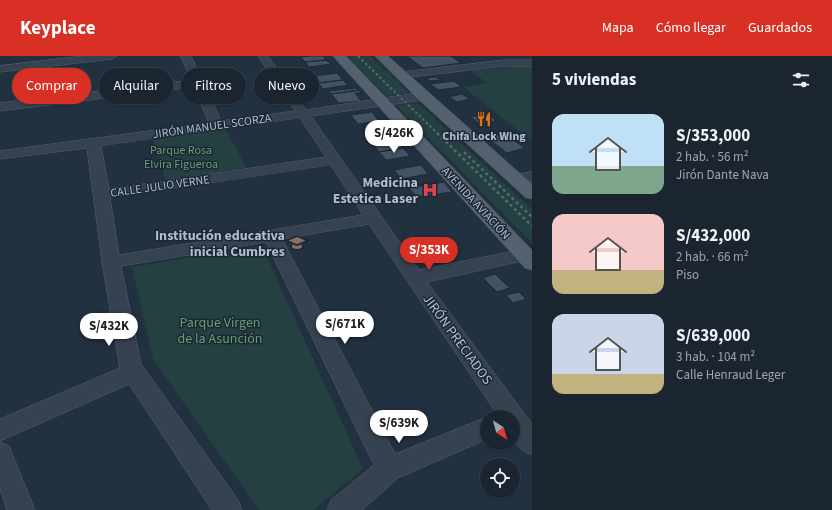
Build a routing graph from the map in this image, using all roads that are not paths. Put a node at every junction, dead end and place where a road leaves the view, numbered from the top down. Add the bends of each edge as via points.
1 (112, 56) edge
2 (186, 56) edge
3 (263, 56) edge
4 (339, 56) edge
5 (381, 56) edge
6 (459, 56) edge
7 (437, 62) dead end
8 (532, 63) edge
9 (473, 66) junction
10 (192, 68) edge
11 (0, 69) edge
12 (402, 69) junction
13 (181, 85) edge
14 (423, 96) junction
15 (382, 102) junction
16 (208, 104) edge
17 (0, 107) edge
18 (303, 114) junction
19 (216, 125) junction
20 (93, 142) junction
21 (0, 155) edge
22 (336, 160) junction
23 (532, 177) edge
24 (516, 180) junction
25 (532, 194) edge
26 (102, 195) junction
27 (375, 218) junction
28 (271, 235) junction
29 (528, 259) edge
30 (111, 262) junction
31 (414, 278) junction
32 (132, 373) junction
33 (508, 410) edge
34 (520, 427) edge
35 (0, 430) edge
36 (480, 431) edge
37 (532, 444) edge
38 (0, 454) edge
39 (389, 469) junction
40 (21, 510) edge
41 (228, 510) edge
42 (341, 510) edge

1 - 11 street
2 - 10 street
3 - 18 street, JIRÓN PRECIADOS
4 - 15 main road, AVENIDA AVIACIÓN
5 - 12 main road
6 - 9 street
7 - 12 street
8 - 9 street
9 - 12 street via 420,73
12 - 14 main road
13 - 17 street
14 - 15 street, JIRÓN MANUEL SCORZA
14 - 24 main road
15 - 18 street, JIRÓN MANUEL SCORZA
15 - 29 main road, AVENIDA AVIACIÓN
16 - 19 street
18 - 19 street, JIRÓN MANUEL SCORZA
18 - 22 street, JIRÓN PRECIADOS
19 - 20 street, JIRÓN MANUEL SCORZA
20 - 21 street, JIRÓN MANUEL SCORZA
20 - 26 street
22 - 26 street, CALLE JULIO VERNE
22 - 27 street, JIRÓN PRECIADOS
23 - 24 street
24 - 25 main road
26 - 30 street
27 - 28 street
27 - 31 street, JIRÓN PRECIADOS
28 - 30 street
28 - 39 street
29 - 31 street
30 - 32 street
31 - 33 street, JIRÓN PRECIADOS
32 - 35 street
32 - 41 street
34 - 37 street, JIRÓN PRECIADOS
36 - 39 street
38 - 40 street
39 - 42 street

